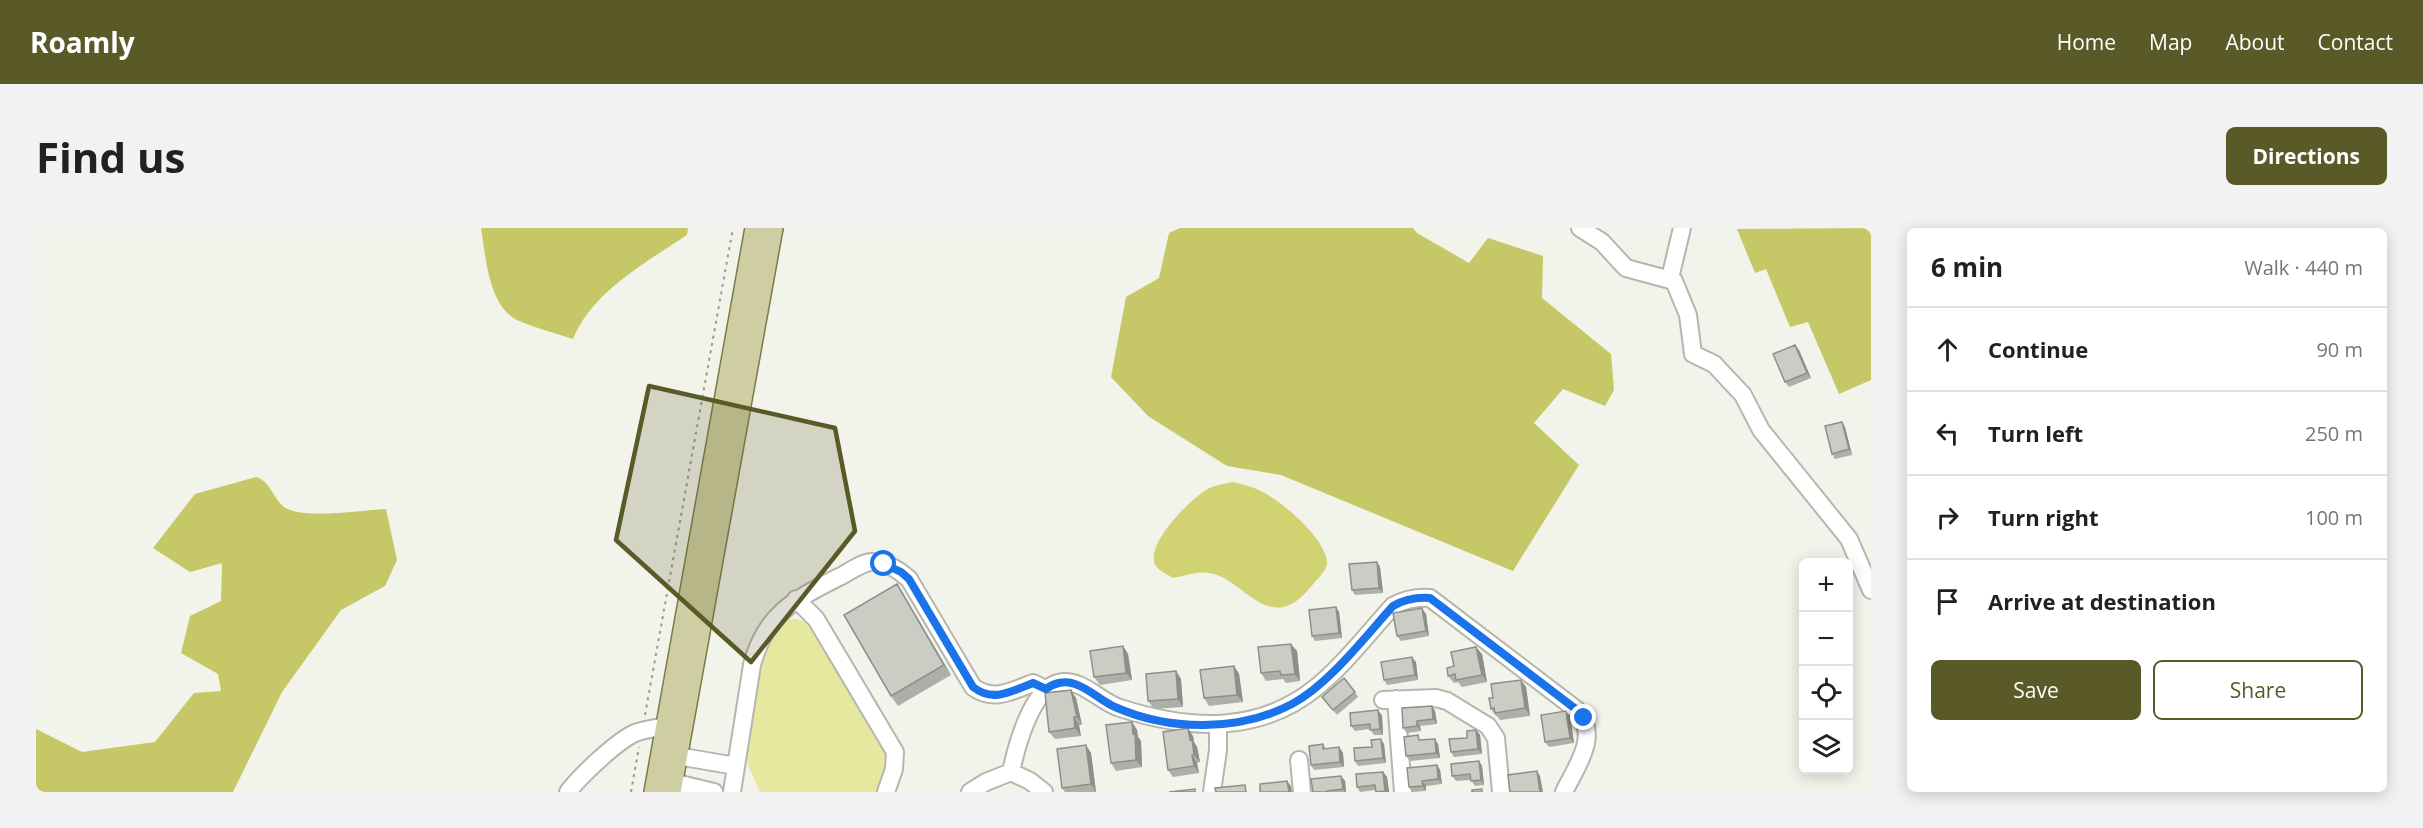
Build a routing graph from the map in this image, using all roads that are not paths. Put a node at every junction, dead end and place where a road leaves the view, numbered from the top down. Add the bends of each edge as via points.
1 (756, 228) edge
2 (772, 228) edge
3 (1580, 228) edge
4 (1682, 228) edge
5 (1670, 278) junction
6 (1871, 590) edge
7 (796, 599) junction
8 (1046, 689) junction
9 (1218, 724) junction
10 (667, 726) junction
11 (677, 756) junction
12 (1299, 760) dead end
13 (736, 766) junction
14 (1011, 772) junction
15 (666, 789) edge
16 (568, 792) edge
17 (711, 792) edge
18 (732, 792) edge
19 (886, 792) edge
20 (970, 792) edge
21 (1044, 792) edge
22 (1212, 792) edge
23 (1302, 792) edge
24 (1403, 792) edge
25 (1501, 792) edge
26 (1564, 792) edge

1 - 10 main road
2 - 11 main road
3 - 5 street via 1602,242 1626,268
4 - 5 street
5 - 6 street via 1688,315 1693,354 1714,364 1743,395 1761,430 1849,539
7 - 8 street via 869,562 884,564 909,579 973,687 1000,695 1033,683
7 - 13 street via 771,621 757,646
7 - 19 street via 816,619 895,752
8 - 9 street via 1066,682 1076,684 1115,707 1148,717
8 - 14 street via 1023,727
9 - 22 street
9 - 26 street via 1261,717 1293,703 1320,684 1393,606 1413,598 1430,598 1584,718 1588,739
10 - 15 main road
10 - 16 street via 642,731 620,742
11 - 13 street
11 - 15 main road
12 - 23 street
13 - 18 street
14 - 20 street
14 - 21 street
15 - 17 street
24 - 25 street via 1389,699 1436,698 1488,726 1496,738

